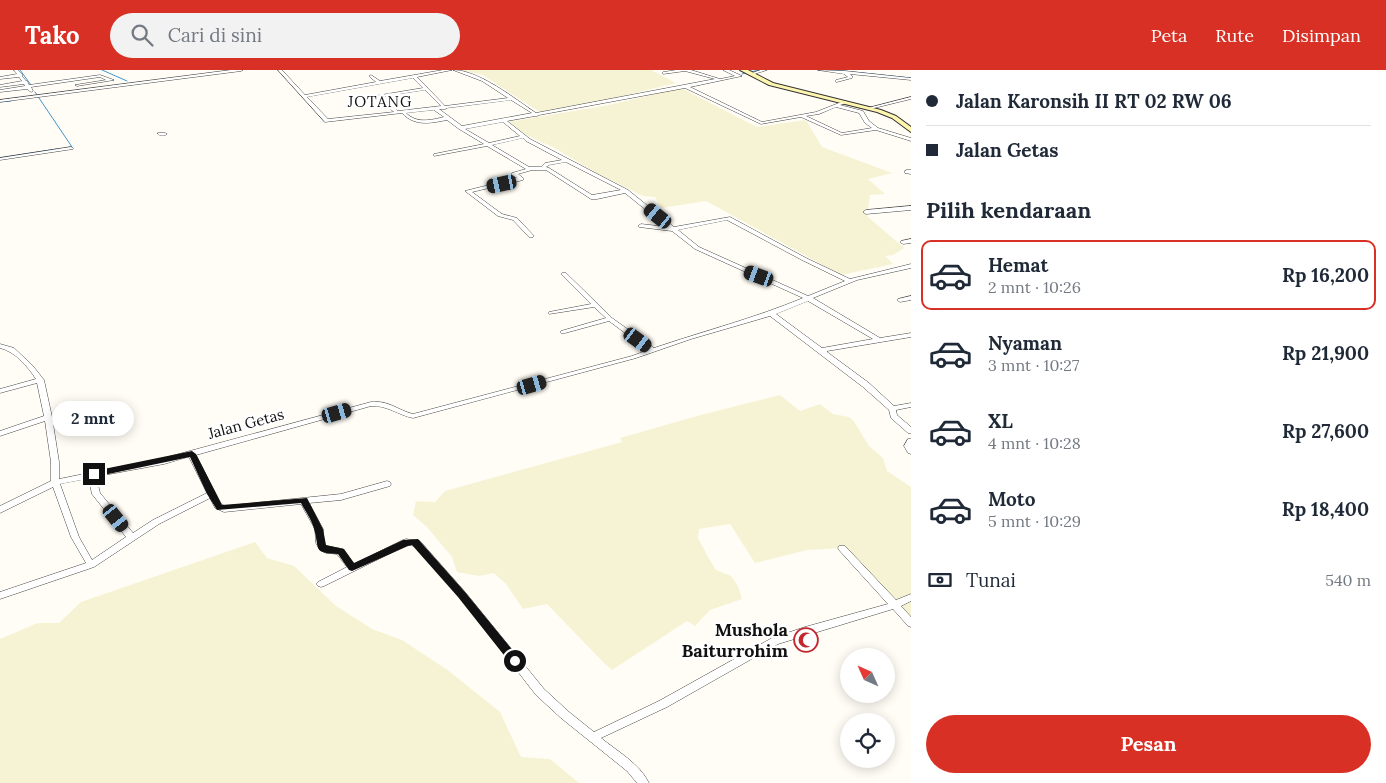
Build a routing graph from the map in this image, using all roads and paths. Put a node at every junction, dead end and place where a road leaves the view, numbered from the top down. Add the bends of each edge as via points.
1 (16, 70) edge
2 (241, 70) edge
3 (280, 70) edge
4 (450, 70) edge
5 (455, 70) edge
6 (687, 70) edge
7 (725, 70) edge
8 (765, 70) edge
9 (820, 70) edge
10 (408, 72) dead end
11 (747, 72) edge
12 (845, 72) junction
13 (664, 73) dead end
14 (736, 74) junction
15 (21, 76) junction
16 (371, 76) dead end
17 (414, 76) junction
18 (0, 78) edge
19 (911, 79) edge
20 (724, 80) junction
21 (837, 81) dead end
22 (379, 82) junction
23 (365, 85) junction
24 (0, 86) edge
25 (685, 86) junction
26 (30, 89) junction
27 (425, 89) junction
28 (0, 91) edge
29 (378, 95) junction
30 (304, 96) junction
31 (911, 98) edge
32 (512, 99) junction
33 (0, 101) edge
34 (840, 104) junction
35 (445, 108) junction
36 (870, 108) junction
37 (436, 109) junction
38 (401, 113) junction
39 (537, 115) junction
40 (802, 116) junction
41 (448, 118) junction
42 (505, 121) junction
43 (461, 128) junction
44 (876, 129) junction
45 (911, 130) edge
46 (522, 137) junction
47 (911, 140) edge
48 (486, 144) junction
49 (71, 148) dead end
50 (436, 155) dead end
51 (0, 159) edge
52 (567, 160) junction
53 (544, 167) junction
54 (530, 169) junction
55 (626, 191) junction
56 (911, 208) edge
57 (866, 212) dead end
58 (641, 226) dead end
59 (672, 229) junction
60 (531, 236) dead end
61 (911, 241) edge
62 (903, 242) dead end
63 (911, 266) edge
64 (564, 274) dead end
65 (850, 281) junction
66 (808, 298) junction
67 (911, 298) edge
68 (900, 300) dead end
69 (594, 305) junction
70 (551, 313) dead end
71 (771, 313) junction
72 (610, 319) junction
73 (563, 332) dead end
74 (911, 335) edge
75 (879, 340) junction
76 (0, 346) edge
77 (653, 350) junction
78 (823, 352) junction
79 (40, 380) junction
80 (0, 391) edge
81 (911, 405) edge
82 (892, 409) junction
83 (48, 417) junction
84 (911, 432) edge
85 (0, 434) edge
86 (911, 441) edge
87 (911, 451) edge
88 (192, 454) junction
89 (94, 474) junction
90 (55, 482) junction
91 (387, 484) dead end
92 (211, 494) junction
93 (303, 500) junction
94 (0, 510) edge
95 (131, 537) junction
96 (842, 548) dead end
97 (91, 565) junction
98 (352, 568) junction
99 (321, 584) dead end
100 (0, 596) edge
101 (911, 597) edge
102 (895, 605) junction
103 (911, 622) edge
104 (594, 738) junction
105 (644, 783) edge

1 - 15 street
2 - 26 street
3 - 30 street
4 - 17 street
5 - 32 street via 483,80
6 - 13 street
6 - 20 street
7 - 14 street
8 - 11 street
9 - 12 street
10 - 17 street
11 - 14 street
11 - 34 main road via 771,84
12 - 19 street
12 - 21 street via 851,77
14 - 20 street via 740,76
15 - 18 street
15 - 26 street
16 - 22 street
17 - 22 street
17 - 27 street
20 - 25 street
22 - 23 street
23 - 29 street
23 - 30 street
24 - 26 street
25 - 39 street
25 - 40 street via 761,123
26 - 26 street via 103,76 112,80
26 - 28 street
26 - 33 street
27 - 29 street
27 - 35 street
29 - 38 street
30 - 38 street via 327,121
31 - 36 street
32 - 35 street
32 - 39 street
34 - 36 main road
34 - 40 street
34 - 44 street via 860,112
35 - 37 street
36 - 45 main road via 894,117
37 - 38 street
37 - 41 street
38 - 41 street via 413,121
39 - 42 street
40 - 44 street via 839,134
41 - 43 street
42 - 43 street
42 - 46 street
43 - 48 street
44 - 47 street
46 - 48 street
46 - 52 street
48 - 50 street
48 - 54 street
49 - 51 street
52 - 53 street
52 - 55 street
53 - 54 street
53 - 55 street via 594,198
54 - 60 street via 514,174 521,179 468,191 500,215 516,220
55 - 59 street
56 - 57 street
58 - 59 street
59 - 65 street via 728,218
59 - 66 street via 705,252
61 - 62 street
63 - 65 street
64 - 69 street
65 - 66 street
66 - 71 street
66 - 75 street
67 - 68 street
69 - 70 street
69 - 72 street
71 - 77 street
71 - 78 street
72 - 73 street
72 - 77 street
74 - 75 street
75 - 78 street via 825,349
76 - 79 street via 12,349 31,366
77 - 88 street, Jalan Getas via 413,416 380,402
78 - 82 street via 866,384
79 - 80 street
79 - 83 street
81 - 82 street
82 - 84 street via 894,416
83 - 85 street
83 - 90 street
86 - 87 street via 908,446
88 - 89 street, Jalan Getas
88 - 92 street
89 - 90 street, Jalan Getas
89 - 95 street via 96,494
90 - 94 street, Jalan Getas
90 - 97 street via 75,536
91 - 93 street via 341,497
92 - 93 street via 218,506 224,509
92 - 95 street
93 - 98 street via 319,529 320,544 326,550 340,551
95 - 97 street
96 - 102 street
97 - 100 street
98 - 99 street
98 - 104 street via 406,542 417,543 540,692
101 - 102 street
102 - 103 street
102 - 104 street via 775,641 663,704
104 - 105 street

